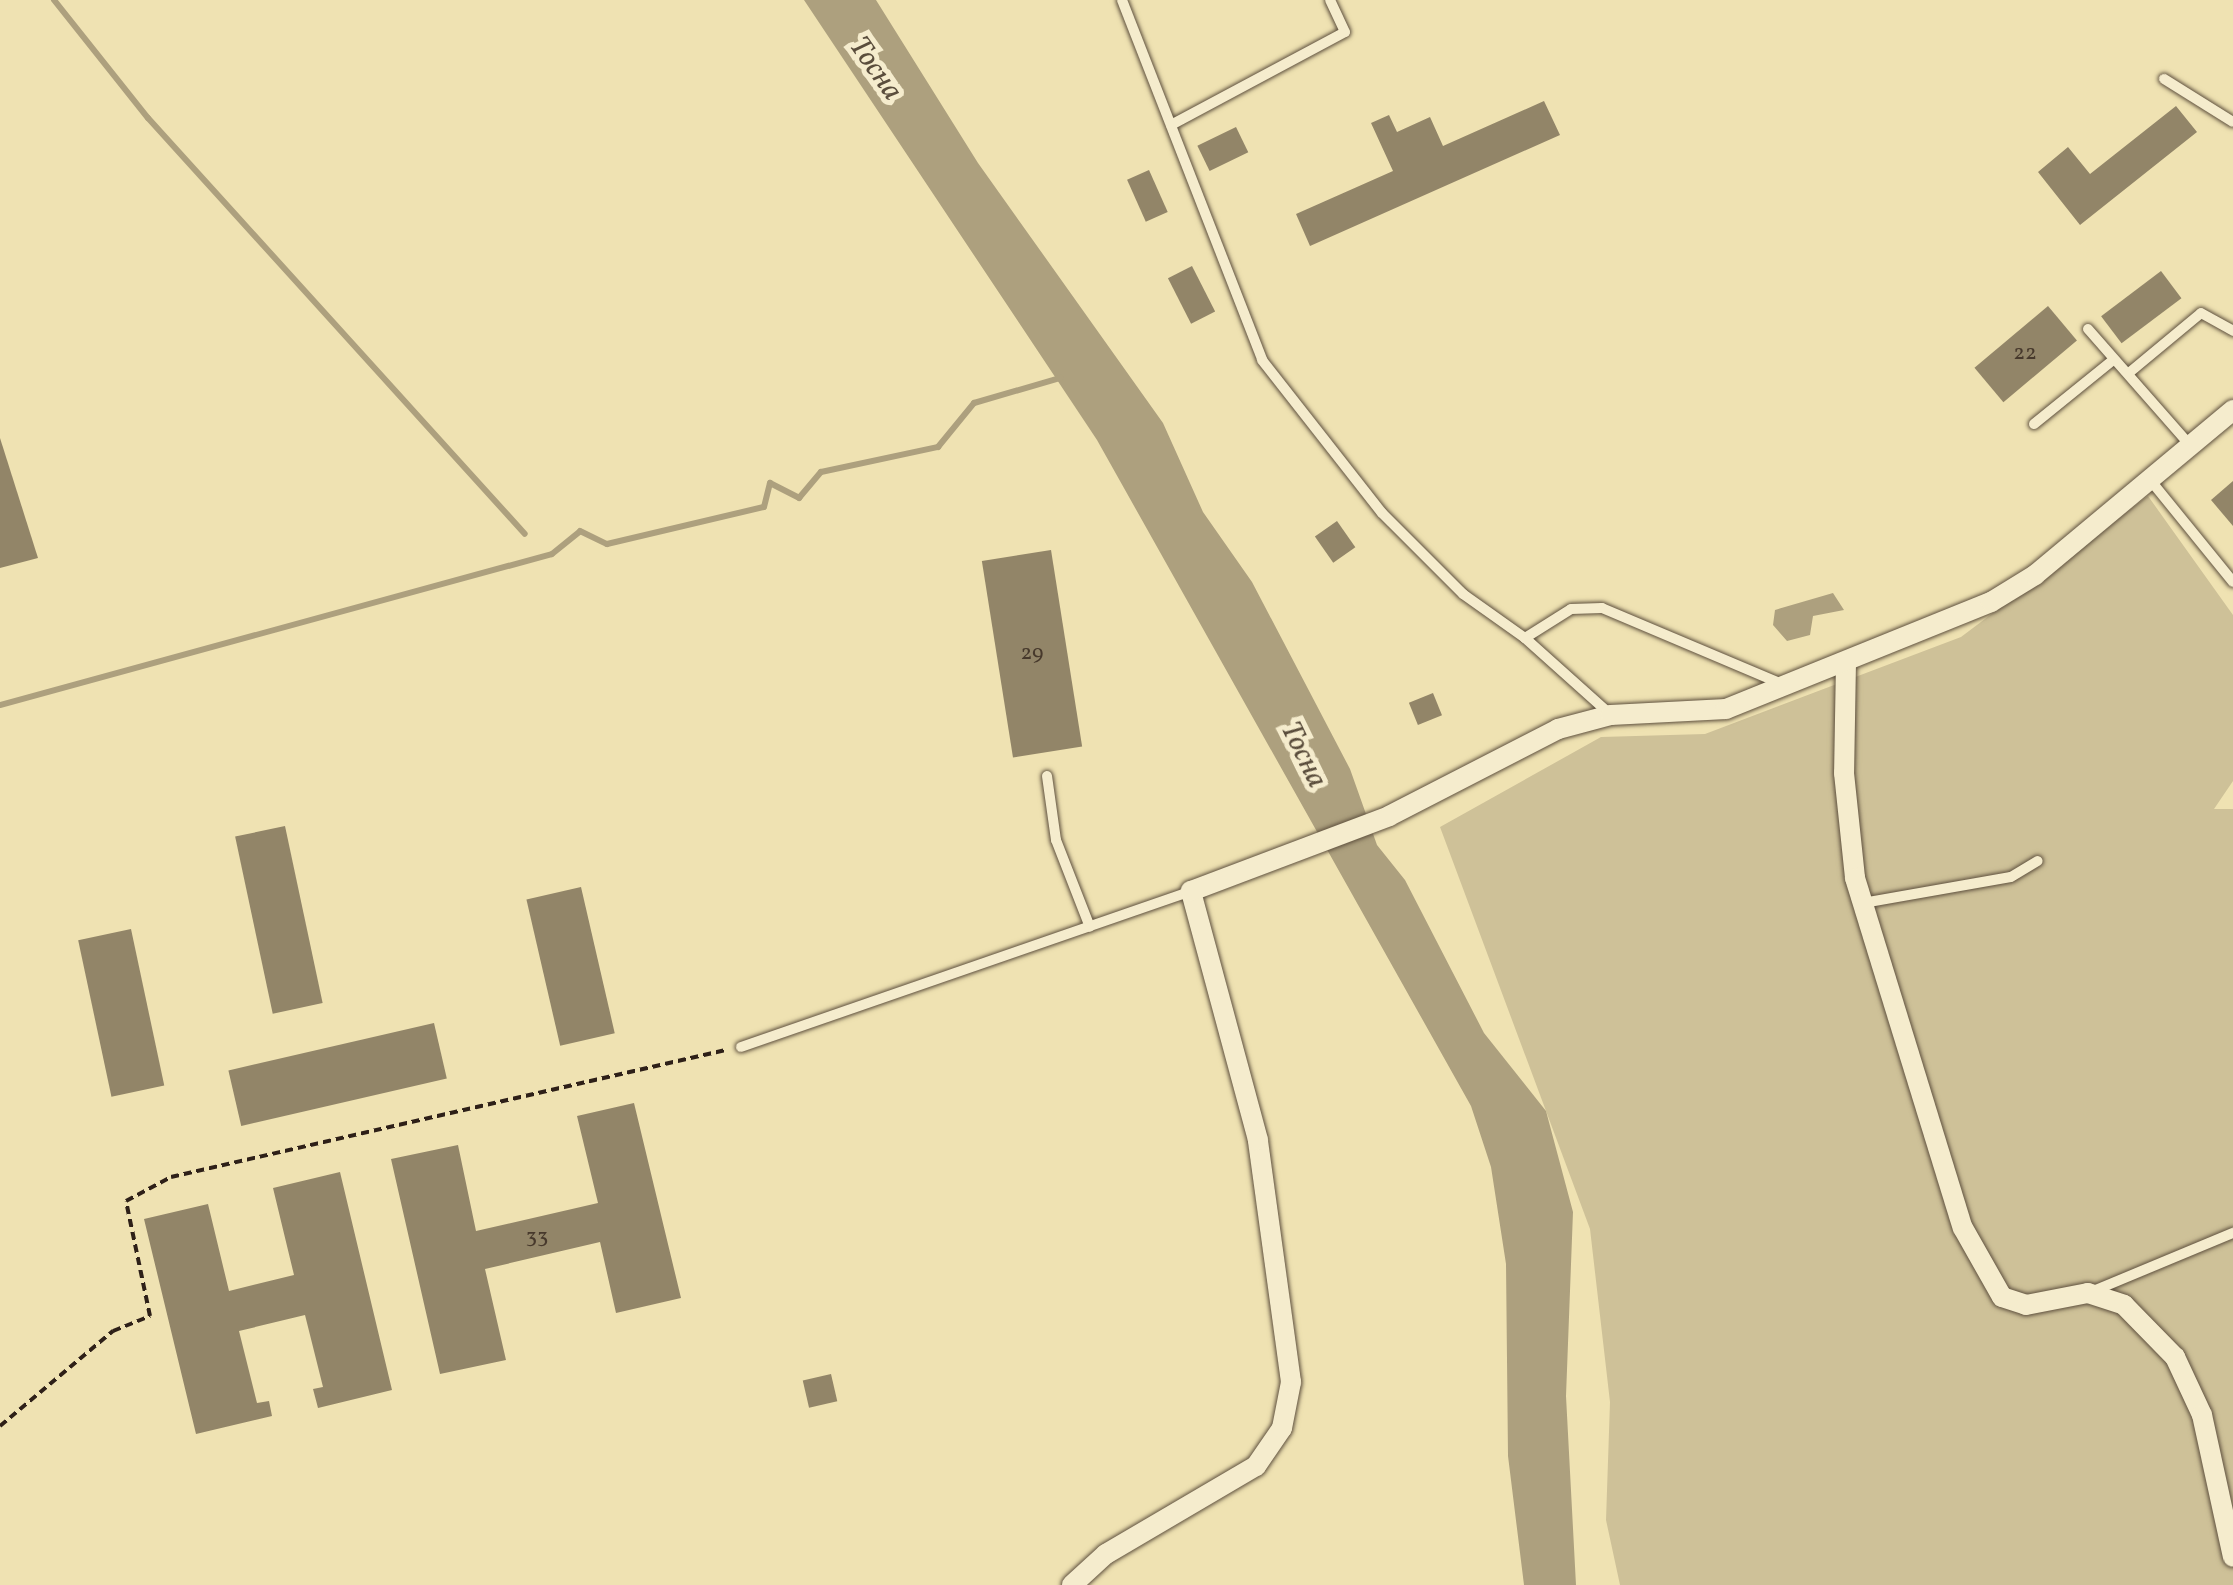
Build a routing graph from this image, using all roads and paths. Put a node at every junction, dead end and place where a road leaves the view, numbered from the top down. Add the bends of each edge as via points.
1 (1122, 0) edge
2 (1330, 0) edge
3 (2164, 79) dead end
4 (2233, 122) edge
5 (1171, 125) junction
6 (2088, 329) dead end
7 (2233, 331) edge
8 (2112, 360) junction
9 (2130, 372) junction
10 (2231, 415) edge
11 (2034, 424) dead end
12 (2191, 446) junction
13 (2151, 481) junction
14 (2233, 582) edge
15 (1525, 638) junction
16 (1846, 662) junction
17 (1788, 687) junction
18 (1612, 715) junction
19 (1047, 776) dead end
20 (2038, 860) dead end
21 (1191, 891) junction
22 (1862, 903) junction
23 (1090, 927) junction
24 (740, 1047) joint
25 (2233, 1233) edge
26 (2088, 1294) junction
27 (0, 1426) edge
28 (2233, 1557) edge
29 (1072, 1585) edge

1 - 5 lane
2 - 5 lane via 1345,32
3 - 4 lane
5 - 15 lane via 1262,360 1382,514 1463,594
6 - 8 lane
7 - 9 lane via 2200,313
8 - 9 lane
8 - 11 lane
9 - 12 lane
10 - 12 street
12 - 13 street
13 - 14 lane
13 - 16 street via 1991,602
15 - 17 lane via 1570,609 1602,608
15 - 18 lane
16 - 17 street
16 - 22 street via 1846,808
17 - 18 street via 1702,714
18 - 21 street via 1558,728 1390,816
19 - 23 lane via 1056,840
20 - 22 lane via 2011,877
21 - 23 lane
21 - 29 street via 1258,1140 1291,1382 1282,1428 1256,1466 1106,1554
22 - 26 street via 1984,1275 2002,1296 2026,1305
23 - 24 lane
24 - 27 path via 171,1177 126,1201 150,1316 113,1331
25 - 26 lane
26 - 28 street via 2124,1305 2149,1327 2190,1385

